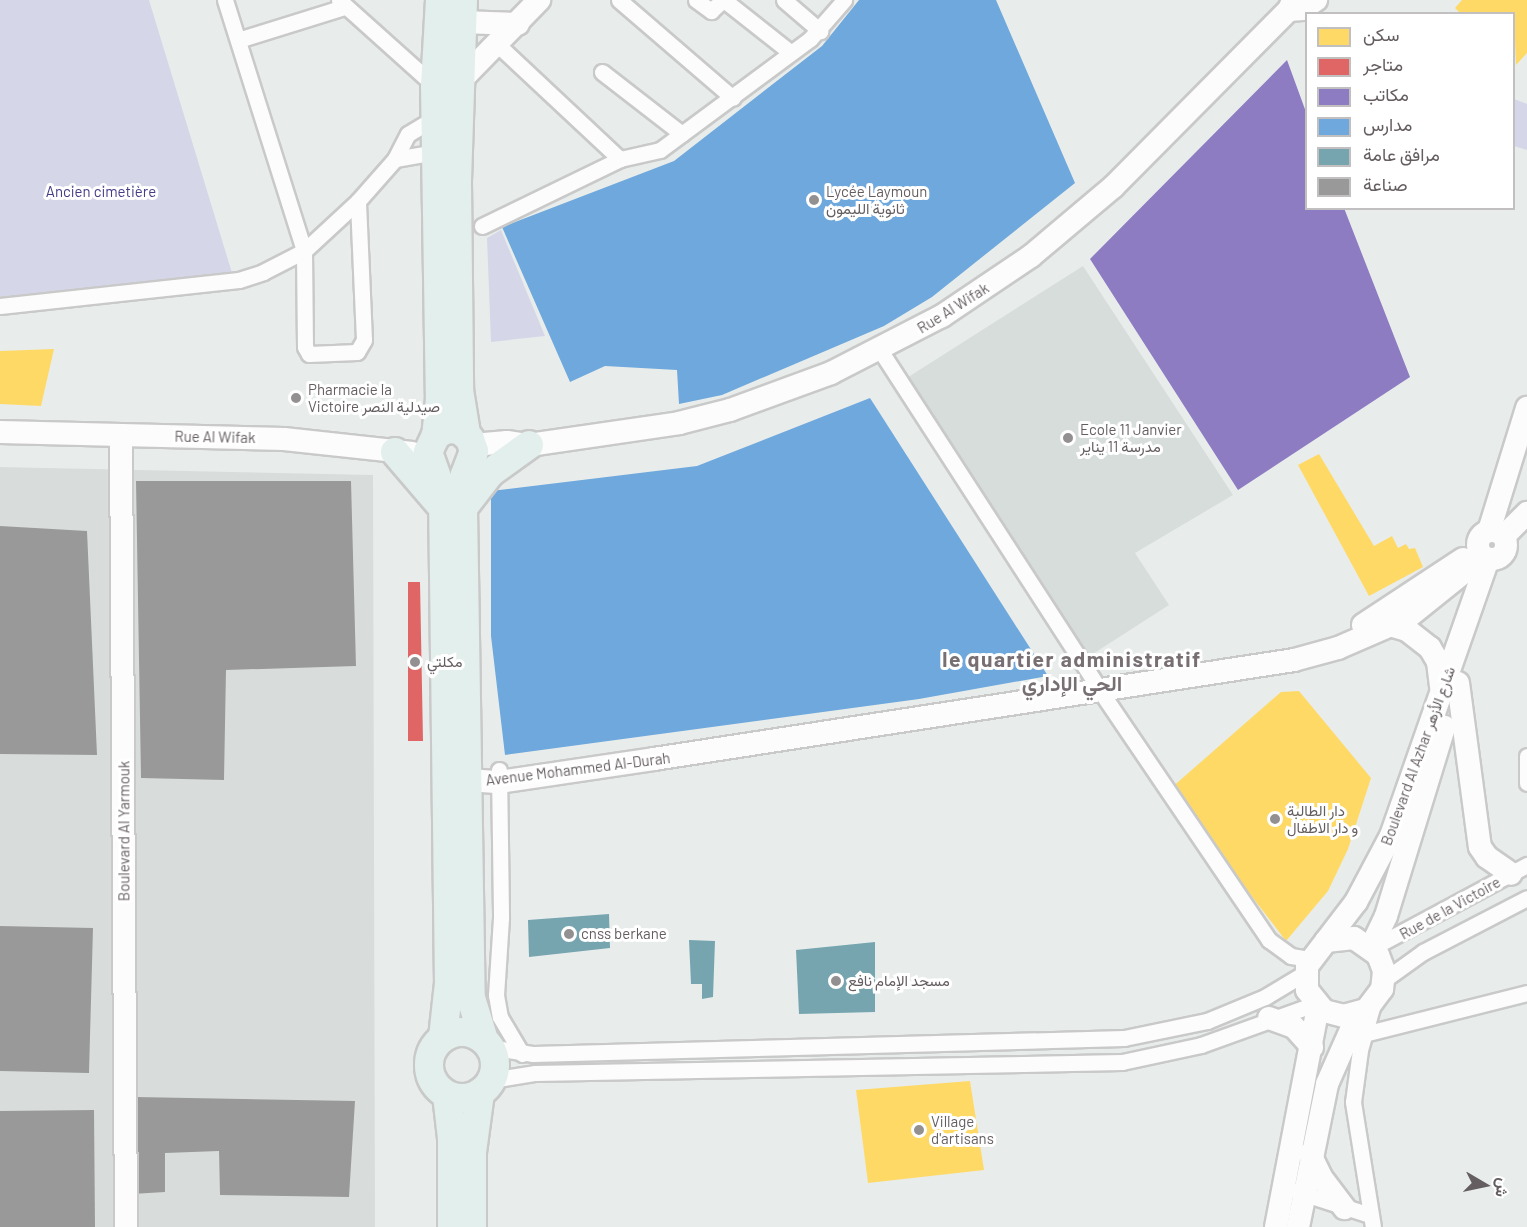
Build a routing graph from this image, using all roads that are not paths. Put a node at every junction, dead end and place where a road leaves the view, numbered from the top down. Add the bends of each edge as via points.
1 (225, 0) edge
2 (440, 0) edge
3 (539, 0) edge
4 (619, 0) edge
5 (696, 0) edge
6 (724, 0) edge
7 (784, 0) edge
8 (844, 0) edge
9 (1316, 0) edge
10 (1289, 3) edge
11 (341, 4) edge
12 (462, 11) edge
13 (518, 24) junction
14 (820, 31) junction
15 (238, 40) junction
16 (498, 45) junction
17 (791, 53) junction
18 (602, 72) dead end
19 (447, 84) junction
20 (733, 98) junction
21 (435, 118) junction
22 (682, 134) junction
23 (436, 153) junction
24 (394, 159) junction
25 (620, 159) junction
26 (358, 201) junction
27 (482, 226) dead end
28 (304, 251) junction
29 (0, 306) edge
30 (880, 350) junction
31 (1527, 408) edge
32 (0, 432) edge
33 (121, 435) junction
34 (529, 445) junction
35 (395, 452) junction
36 (434, 452) junction
37 (469, 452) junction
38 (1527, 455) edge
39 (453, 508) junction
40 (1527, 513) edge
41 (1527, 533) edge
42 (1493, 546) junction
43 (1393, 626) junction
44 (1097, 686) junction
45 (1449, 687) junction
46 (1527, 756) edge
47 (499, 776) junction
48 (468, 780) junction
49 (1527, 783) edge
50 (1519, 870) edge
51 (1527, 898) edge
52 (1326, 942) junction
53 (1372, 947) junction
54 (1307, 966) junction
55 (1384, 980) junction
56 (1527, 993) edge
57 (1317, 1005) junction
58 (1365, 1017) junction
59 (1269, 1018) junction
60 (443, 1037) junction
61 (487, 1044) junction
62 (1312, 1047) junction
63 (522, 1054) junction
64 (485, 1087) junction
65 (447, 1095) junction
66 (1310, 1154) junction
67 (1293, 1189) junction
68 (1344, 1208) junction
69 (1372, 1221) edge
70 (126, 1227) edge
71 (452, 1227) edge
72 (472, 1227) edge
73 (1276, 1227) edge
74 (1298, 1227) edge

1 - 15 street
2 - 19 highway
3 - 13 street
4 - 20 street
5 - 6 street via 711,11
6 - 17 street
7 - 14 street
8 - 14 street
9 - 10 street, Rue Al Wifak via 1303,9
10 - 30 street, Rue Al Wifak via 1113,187 1059,234 972,297
11 - 15 street
11 - 19 street
12 - 13 street
12 - 19 highway
13 - 16 street
14 - 17 street
15 - 28 street
16 - 19 street
16 - 25 street
17 - 20 street
18 - 22 street
19 - 21 highway
19 - 37 highway via 459,390
20 - 22 street
21 - 23 highway
21 - 24 street via 408,134
22 - 25 street via 647,156
23 - 24 street
23 - 36 highway via 440,399
24 - 26 street
25 - 27 street
26 - 28 street
26 - 28 street via 364,335 357,352 306,351
28 - 29 street via 239,280
30 - 34 street, Rue Al Wifak via 792,390 730,410 636,431
30 - 44 street
31 - 42 street, Boulevard Al Azhar شارع الأزهر
32 - 33 street, Rue Al Wifak
33 - 35 street, Rue Al Wifak via 284,439
33 - 70 street, Boulevard Al Yarmouk
34 - 37 street, Rue Al Wifak
34 - 39 highway via 490,473
35 - 36 street, Rue Al Wifak
35 - 39 highway
36 - 37 highway via 452,474
36 - 37 highway via 454,428
36 - 39 highway
37 - 39 highway
38 - 42 street, Boulevard Al Azhar شارع الأزهر
39 - 48 highway
39 - 60 highway via 449,983
40 - 42 street, Avenue Mohammed Al-Durah
41 - 42 street, Avenue Mohammed Al-Durah
42 - 43 street, Avenue Mohammed Al-Durah via 1440,595
42 - 44 street, Avenue Mohammed Al-Durah via 1376,619 1336,636
42 - 45 street, Boulevard Al Azhar شارع الأزهر
43 - 44 street, Avenue Mohammed Al-Durah via 1294,660
43 - 45 street via 1407,630 1430,648
44 - 47 street, Avenue Mohammed Al-Durah
44 - 54 street via 1269,940
45 - 50 street via 1480,847 1487,857
45 - 52 street, Boulevard Al Azhar شارع الأزهر via 1391,836 1369,880
45 - 53 street, Boulevard Al Azhar شارع الأزهر via 1386,916
46 - 49 street
47 - 48 street, Avenue Mohammed Al-Durah
47 - 63 street via 501,918 496,995 500,1017
48 - 61 highway via 471,998
50 - 53 street, Rue de la Victoire
51 - 55 street, Rue de la Victoire via 1423,952
52 - 53 street via 1354,938
52 - 54 street
53 - 55 street via 1382,963
54 - 57 street via 1307,990
54 - 63 street via 1265,997 1207,1021 1124,1038
55 - 58 street
56 - 58 street
57 - 58 street via 1337,1016
57 - 59 street
57 - 62 street
58 - 66 street via 1330,1075
58 - 69 street via 1354,1084 1354,1120
59 - 62 street via 1294,1027
59 - 64 street via 1201,1045 1104,1063 535,1073
60 - 61 highway via 460,1032
60 - 65 highway via 432,1050 428,1067 434,1083
61 - 63 street
61 - 64 highway via 495,1063
62 - 67 street
64 - 65 highway via 463,1098
64 - 72 highway via 472,1152
65 - 71 highway via 452,1138
66 - 67 street
66 - 68 street
67 - 68 street
67 - 73 street
67 - 74 street
68 - 69 street

